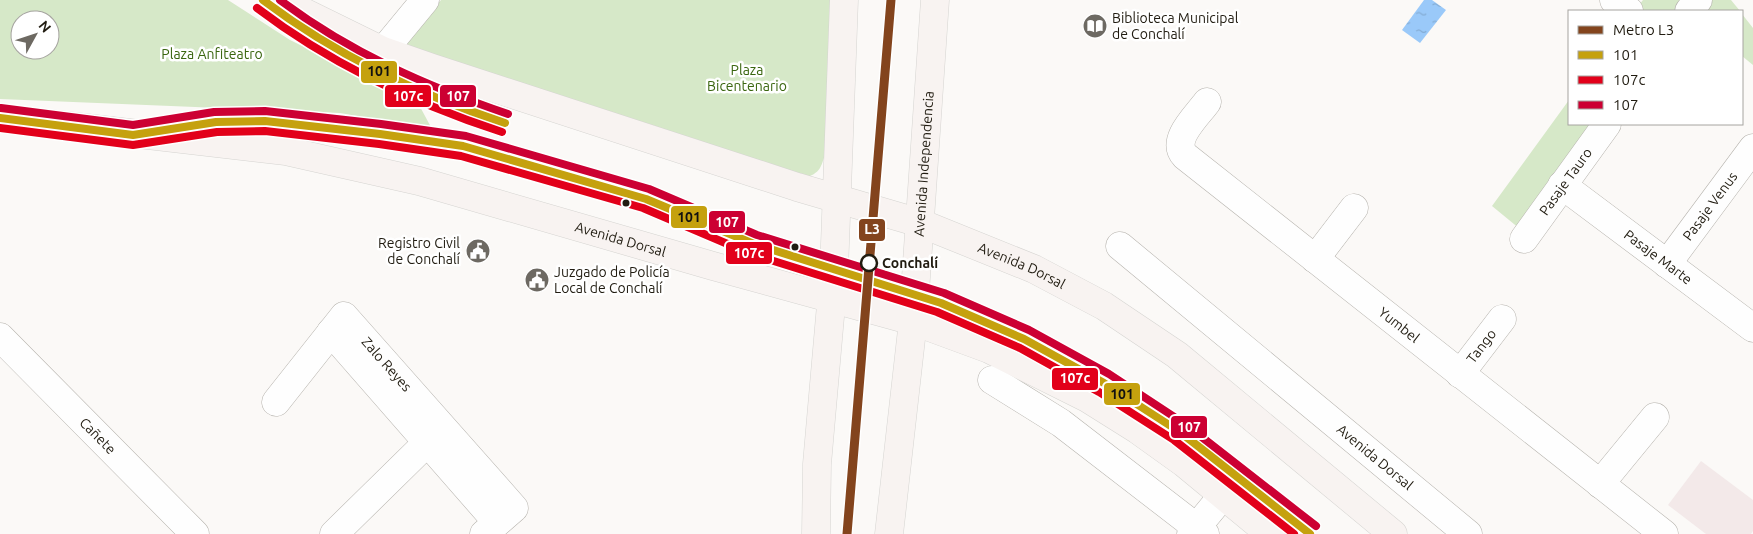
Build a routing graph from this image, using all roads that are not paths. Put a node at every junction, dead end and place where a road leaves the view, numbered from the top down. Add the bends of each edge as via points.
1 (278, 0) edge
2 (425, 0) edge
3 (844, 0) edge
4 (935, 0) edge
5 (1614, 0) edge
6 (1698, 0) edge
7 (1628, 10) edge
8 (1690, 10) edge
9 (382, 51) junction
10 (1207, 102) dead end
11 (0, 118) edge
12 (1606, 125) edge
13 (1753, 148) edge
14 (1562, 185) junction
15 (837, 199) junction
16 (1354, 208) dead end
17 (920, 222) junction
18 (1524, 239) dead end
19 (1120, 246) dead end
20 (1315, 259) junction
21 (1667, 264) junction
22 (833, 299) junction
23 (1502, 319) dead end
24 (914, 321) junction
25 (1753, 328) edge
26 (0, 336) edge
27 (1460, 374) junction
28 (992, 380) dead end
29 (276, 402) dead end
30 (1655, 417) dead end
31 (436, 434) junction
32 (1600, 484) junction
33 (1224, 494) junction
34 (490, 528) edge
35 (1197, 532) edge
36 (194, 534) edge
37 (334, 534) edge
38 (816, 534) edge
39 (889, 534) edge
40 (1270, 534) edge
41 (1394, 534) edge
42 (1468, 534) edge
43 (1664, 534) edge

1 - 9 main road, Avenida Dorsal
2 - 9 street
3 - 15 main road
4 - 17 main road, Avenida Independencia
5 - 7 street
6 - 8 street
9 - 15 main road, Avenida Dorsal
10 - 20 street, Yumbel via 1181,138 1181,153
11 - 22 main road, Avenida Dorsal via 286,151 419,181
12 - 14 street, Pasaje Tauro
13 - 21 street, Pasaje Venus
14 - 18 street, Pasaje Tauro
14 - 21 street, Pasaje Marte
15 - 17 main road, Avenida Dorsal
15 - 22 main road
16 - 20 street
17 - 24 main road, Avenida Independencia
17 - 41 main road, Avenida Dorsal via 1034,269 1138,327 1214,384
19 - 42 street, Avenida Dorsal
20 - 27 street, Yumbel
21 - 25 street, Pasaje Marte
22 - 24 main road, Avenida Dorsal
22 - 38 main road via 817,464
23 - 27 street, Tango
24 - 33 main road, Avenida Dorsal via 989,349 1086,398 1146,436
24 - 39 main road, Avenida Independencia
26 - 36 street, Cañete
27 - 32 street, Yumbel
28 - 35 street via 1061,423
29 - 31 street, Zalo Reyes via 344,316
30 - 32 street
31 - 34 street, Zalo Reyes via 514,508
31 - 37 street
32 - 43 street, Yumbel
33 - 35 street
33 - 40 main road, Avenida Dorsal

